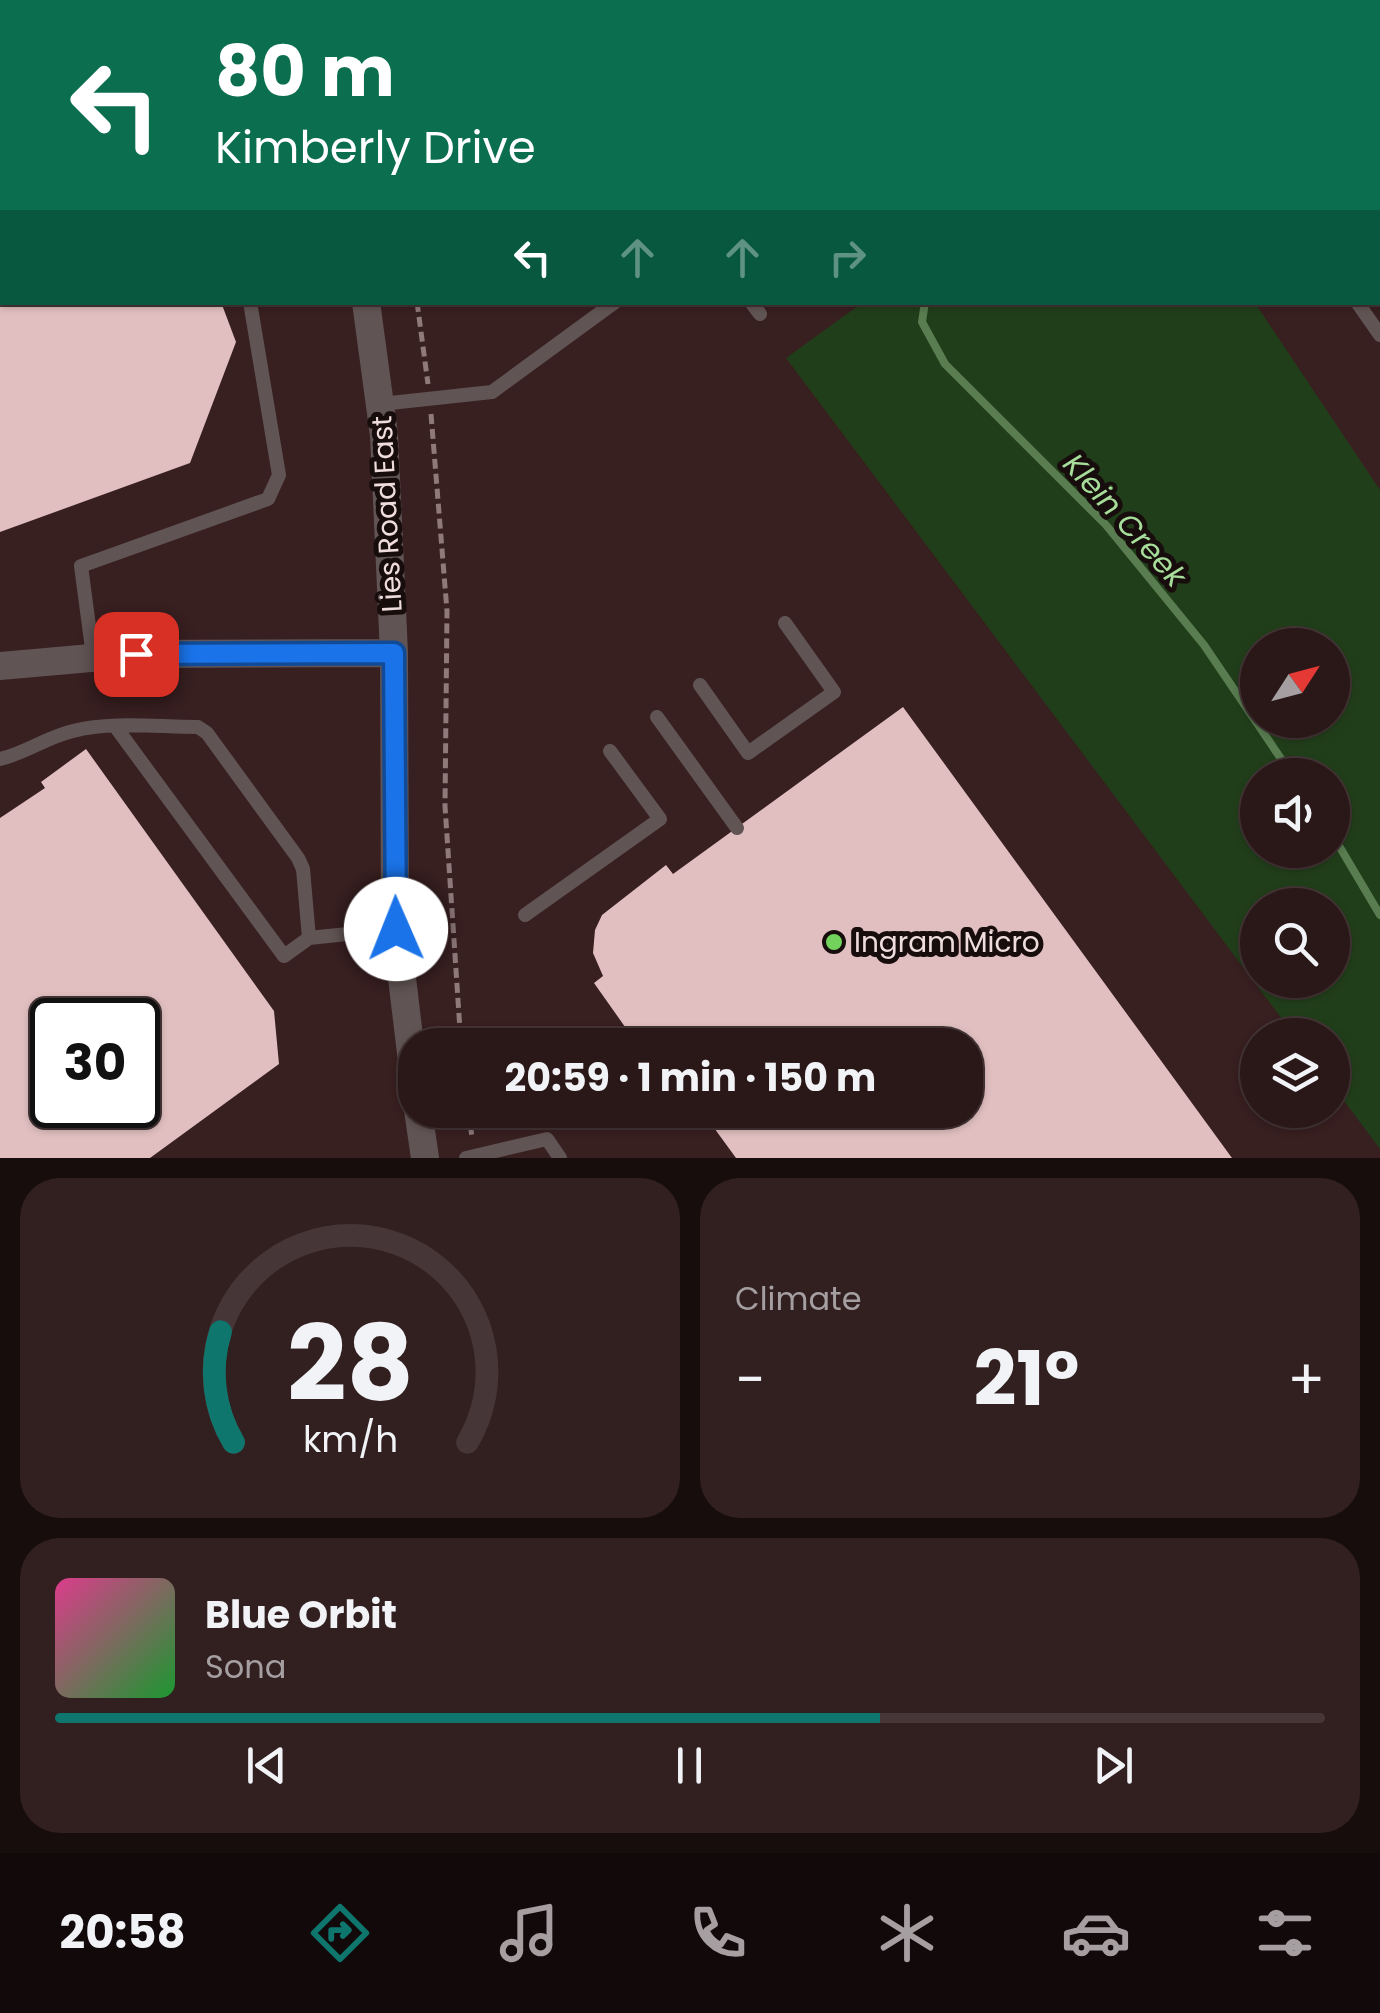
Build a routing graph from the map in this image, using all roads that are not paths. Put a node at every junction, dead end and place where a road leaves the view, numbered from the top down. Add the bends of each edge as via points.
1 (251, 305) edge
2 (366, 305) edge
3 (611, 305) edge
4 (1359, 305) edge
5 (1380, 335) edge
6 (380, 404) junction
7 (785, 623) dead end
8 (394, 653) junction
9 (93, 656) junction
10 (0, 666) edge
11 (700, 685) dead end
12 (657, 717) dead end
13 (116, 726) junction
14 (610, 751) dead end
15 (0, 759) edge
16 (736, 828) dead end
17 (526, 915) dead end
18 (396, 929) junction
19 (309, 938) junction
20 (408, 1028) edge
21 (421, 1128) edge
22 (471, 1157) edge
23 (425, 1158) edge
24 (560, 1158) edge

1 - 9 lane via 280,474 268,499 81,566
2 - 6 street, Lies Road East
3 - 6 lane via 492,392
4 - 5 lane
6 - 8 street, Lies Road East
7 - 11 lane via 834,692 748,753
8 - 9 street
8 - 18 street, Lies Road East
9 - 10 street
12 - 16 lane
13 - 15 lane via 71,731
13 - 19 lane via 284,956
13 - 19 lane via 198,727 207,733 304,870
14 - 17 lane via 660,819
18 - 19 lane
18 - 20 street, Lies Road East
21 - 23 street
22 - 24 lane via 546,1140

